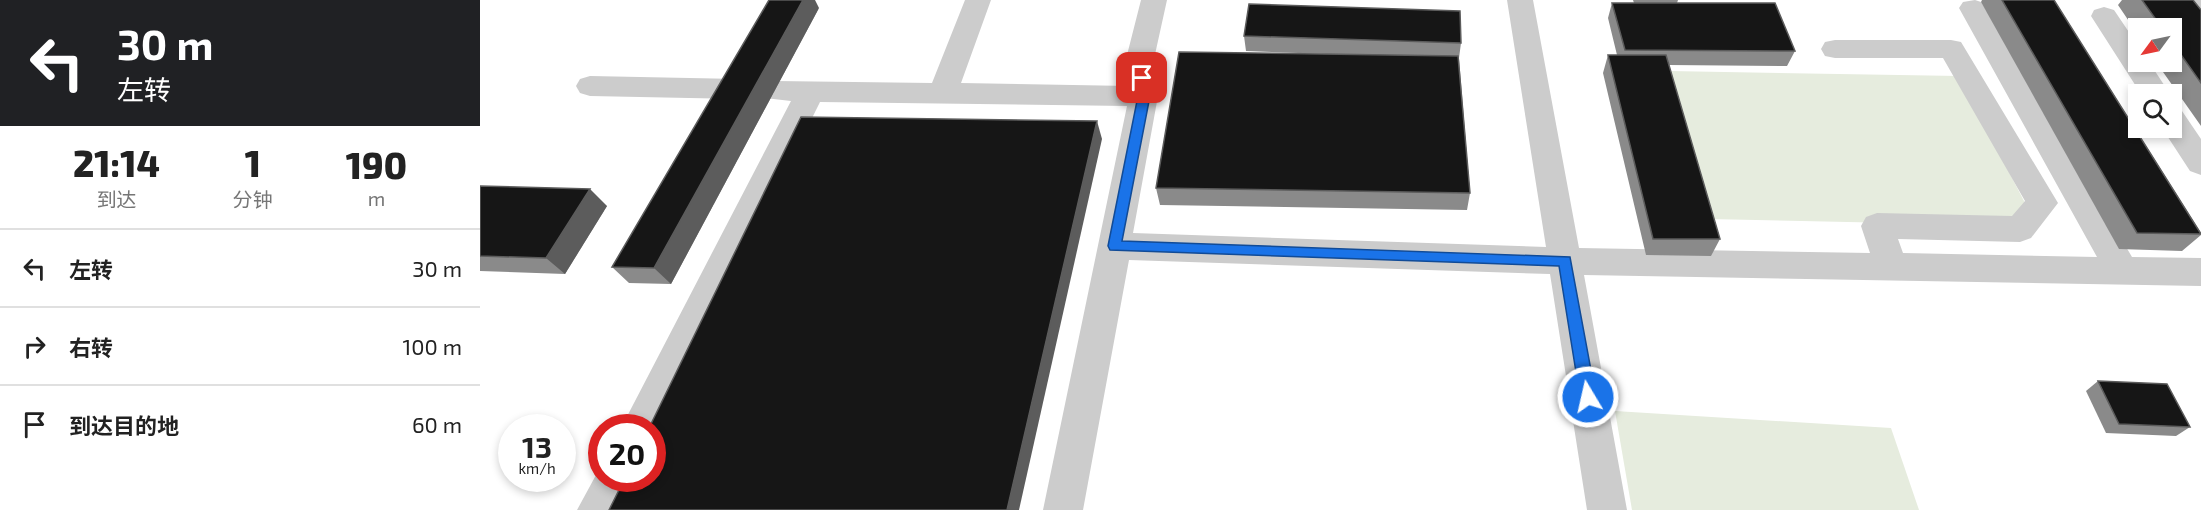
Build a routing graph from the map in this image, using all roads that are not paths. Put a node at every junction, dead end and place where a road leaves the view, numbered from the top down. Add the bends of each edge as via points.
1 (978, 0) edge
2 (1154, 0) edge
3 (1520, 0) edge
4 (2183, 0) edge
5 (2201, 0) edge
6 (1972, 8) dead end
7 (2104, 15) dead end
8 (2201, 23) edge
9 (1835, 49) dead end
10 (2149, 84) edge
11 (590, 86) dead end
12 (739, 89) edge
13 (775, 91) dead end
14 (811, 91) junction
15 (943, 93) junction
16 (1144, 96) junction
17 (2182, 135) edge
18 (2201, 164) edge
19 (1114, 246) junction
20 (1565, 261) junction
21 (1892, 267) junction
22 (2122, 270) junction
23 (2201, 272) edge
24 (646, 414) edge
25 (607, 492) edge
26 (597, 510) edge
27 (1063, 510) edge
28 (1607, 510) edge

1 - 15 street
2 - 16 street via 1140,59
3 - 20 street
4 - 5 street
4 - 8 street
6 - 22 street
7 - 10 street
9 - 21 street via 1951,49 2042,203 2020,229 1877,226
11 - 12 street
13 - 14 street
14 - 15 street
14 - 24 street
15 - 16 street
16 - 19 street
17 - 18 street
19 - 20 street
19 - 27 street
20 - 21 street
20 - 28 street
21 - 22 street
22 - 23 street
25 - 26 street

